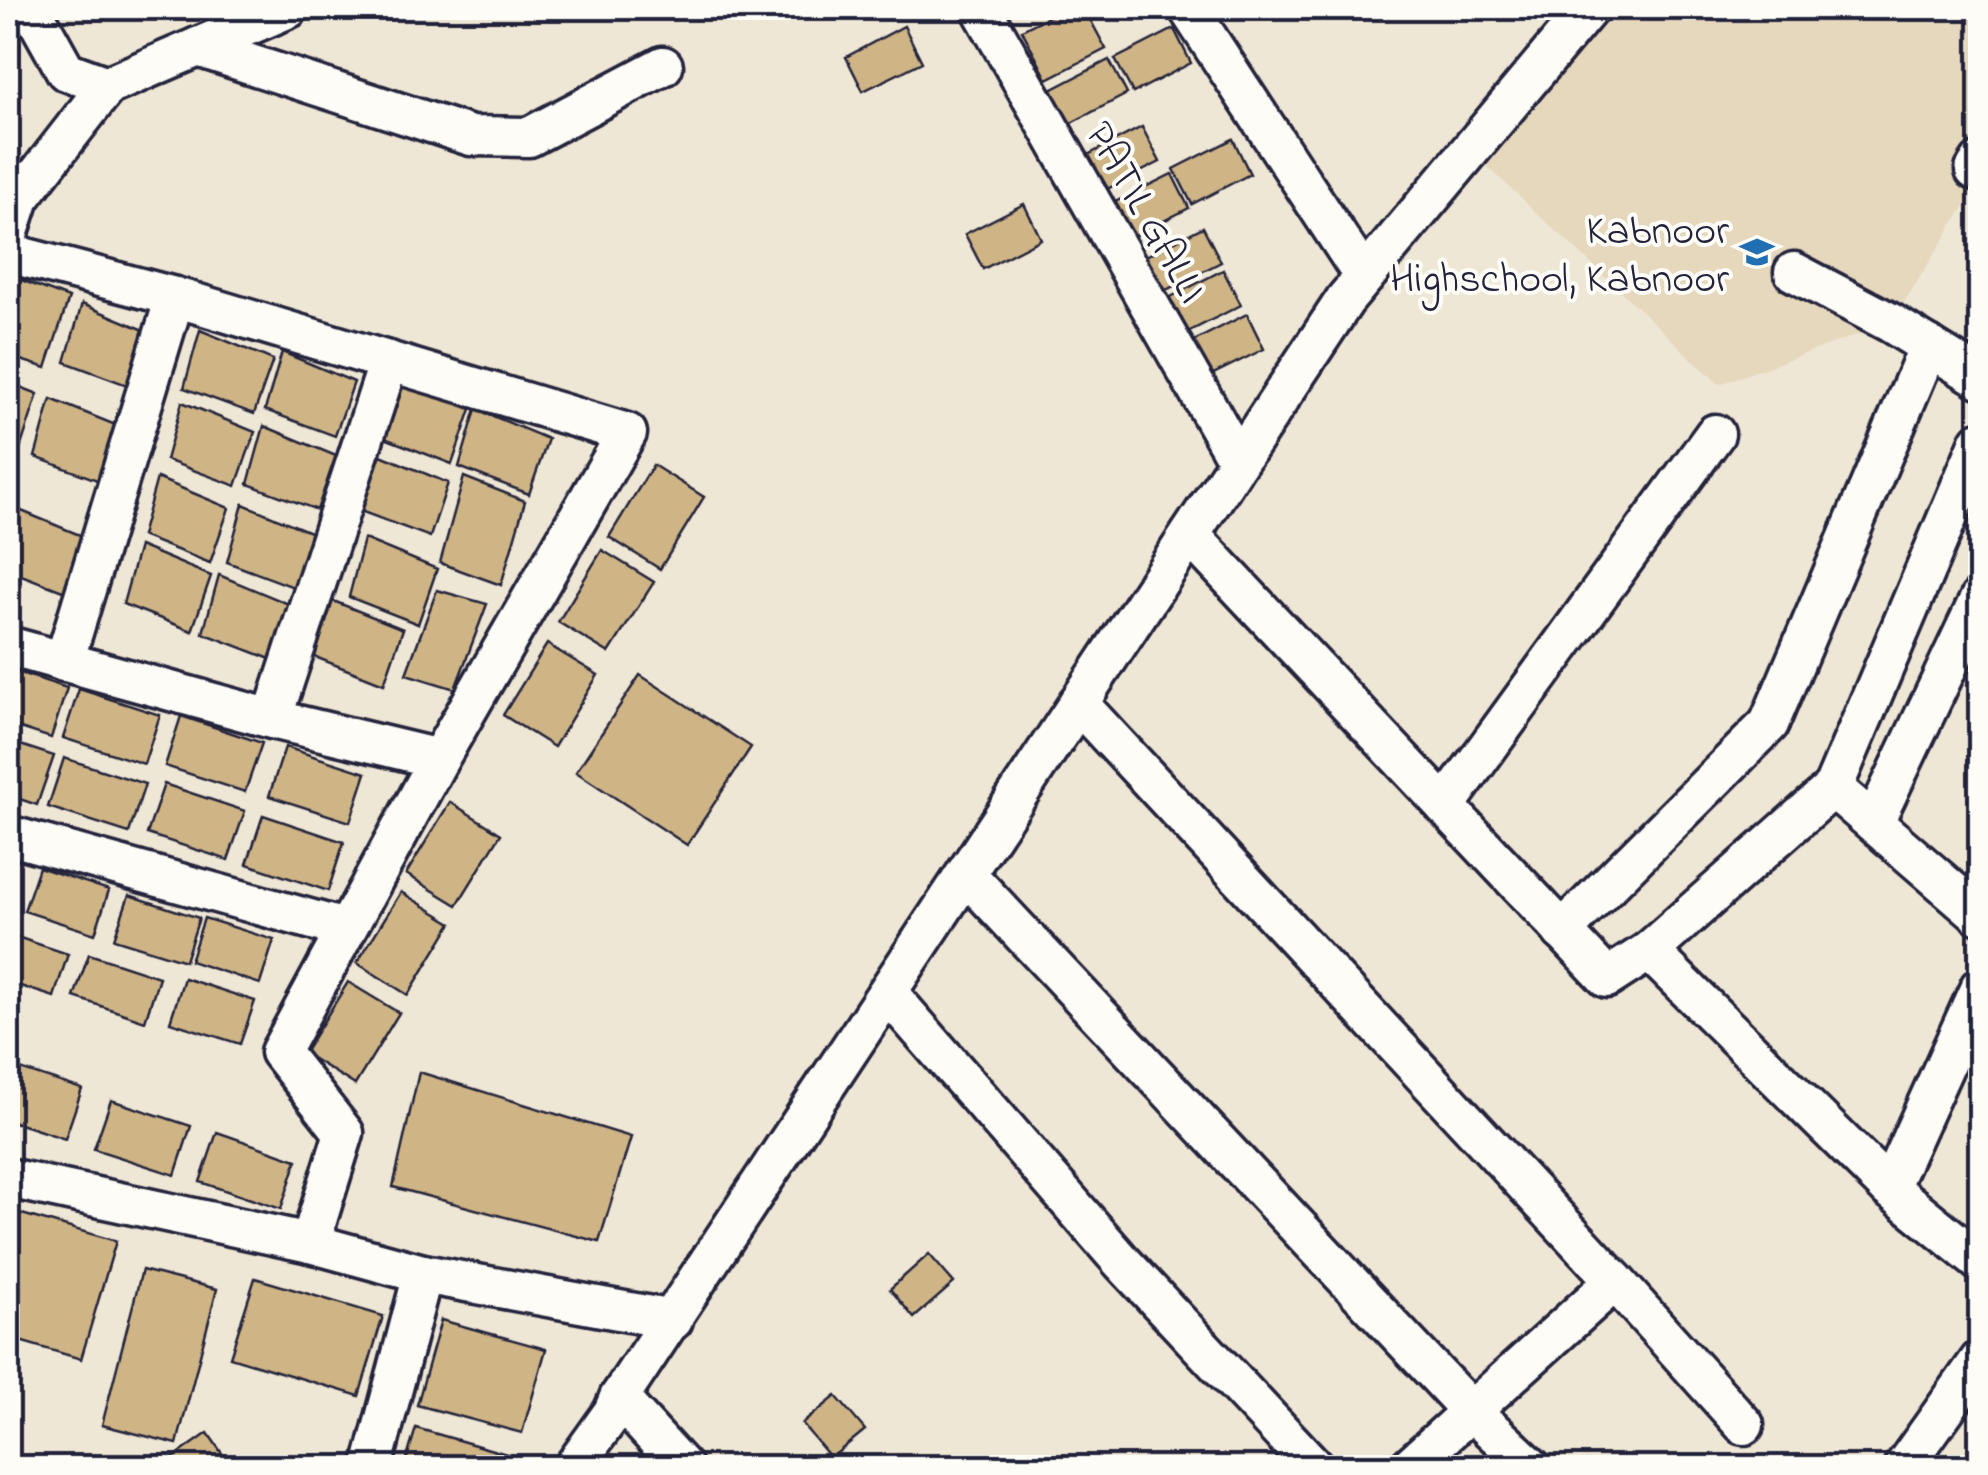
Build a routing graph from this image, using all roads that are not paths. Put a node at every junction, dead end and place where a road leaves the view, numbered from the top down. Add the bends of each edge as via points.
1 (31, 8) edge
2 (289, 8) edge
3 (982, 8) edge
4 (1589, 8) edge
5 (1194, 10) edge
6 (198, 46) junction
7 (663, 66) dead end
8 (107, 86) junction
9 (8, 235) edge
10 (8, 253) edge
11 (1794, 272) dead end
12 (1364, 277) junction
13 (175, 296) junction
14 (1929, 346) junction
15 (389, 361) junction
16 (1980, 378) edge
17 (1715, 434) dead end
18 (1980, 440) edge
19 (1237, 459) junction
20 (1190, 535) junction
21 (1980, 598) edge
22 (8, 646) edge
23 (64, 662) junction
24 (1078, 704) junction
25 (272, 719) junction
26 (438, 758) junction
27 (1833, 788) junction
28 (1445, 806) junction
29 (1874, 822) junction
30 (8, 834) edge
31 (966, 874) junction
32 (1980, 915) edge
33 (345, 929) junction
34 (1562, 930) junction
35 (1649, 951) junction
36 (1980, 987) edge
37 (888, 993) junction
38 (8, 1178) edge
39 (1889, 1188) junction
40 (310, 1244) junction
41 (1980, 1262) edge
42 (424, 1274) junction
43 (1616, 1281) junction
44 (673, 1320) junction
45 (1980, 1360) edge
46 (619, 1398) junction
47 (1470, 1409) junction
48 (1744, 1425) dead end
49 (372, 1468) edge
50 (572, 1468) edge
51 (683, 1468) edge
52 (1314, 1468) edge
53 (1408, 1468) edge
54 (1532, 1468) edge
55 (1903, 1468) edge

1 - 8 street via 66,71
2 - 6 street
3 - 19 street, PATIL GALLI
4 - 12 street
5 - 12 street
6 - 7 street via 471,136 529,137
6 - 8 street
8 - 9 street via 20,198
10 - 13 street
11 - 14 street
12 - 19 street
13 - 15 street
13 - 23 street
14 - 16 street
14 - 34 street via 1769,724
15 - 25 street
15 - 26 street via 627,434
17 - 28 street
18 - 27 street
19 - 20 street
20 - 24 street
20 - 28 street
21 - 29 street
22 - 23 street
23 - 25 street
24 - 31 street
24 - 43 street
25 - 26 street
26 - 33 street
27 - 29 street
27 - 35 street
28 - 34 street
29 - 32 street
30 - 33 street
31 - 37 street
31 - 47 street
33 - 40 street via 280,1052 344,1134
34 - 35 street via 1607,978
35 - 39 street
36 - 39 street
37 - 44 street
37 - 52 street via 1122,1262
38 - 40 street
39 - 41 street
40 - 42 street
42 - 44 street
42 - 49 street
43 - 47 street
43 - 48 street
44 - 46 street
45 - 55 street
46 - 50 street
46 - 51 street
47 - 53 street
47 - 54 street

